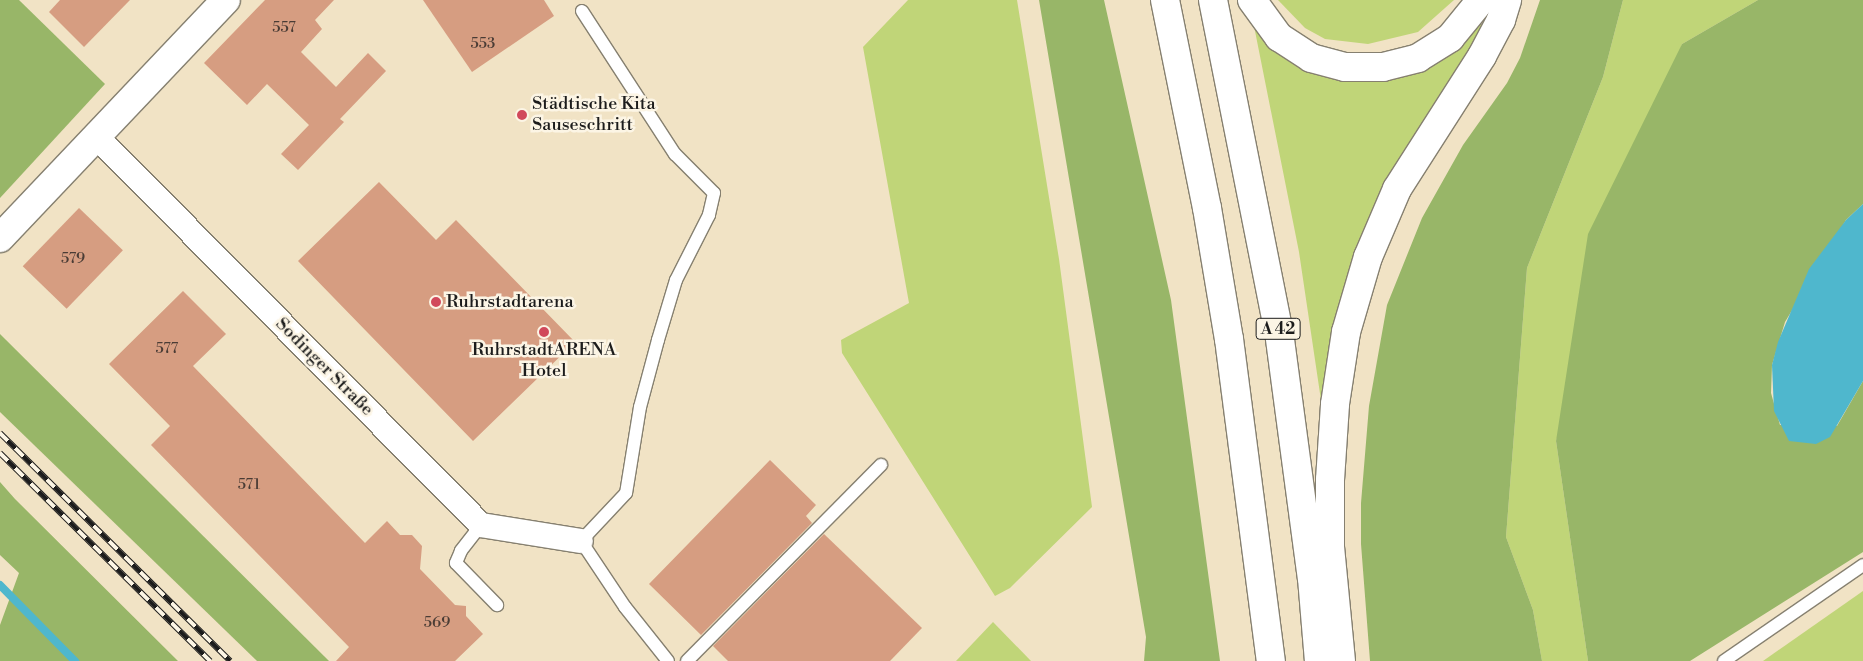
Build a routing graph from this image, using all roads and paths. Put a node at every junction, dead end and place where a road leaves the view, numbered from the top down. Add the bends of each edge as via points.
1 (226, 0) edge
2 (1165, 0) edge
3 (1213, 0) edge
4 (1252, 0) edge
5 (1481, 0) edge
6 (1507, 0) edge
7 (582, 11) dead end
8 (96, 136) junction
9 (0, 238) edge
10 (881, 464) dead end
11 (481, 525) junction
12 (581, 541) junction
13 (1863, 565) edge
14 (497, 605) dead end
15 (668, 661) edge
16 (687, 661) edge
17 (1271, 661) edge
18 (1319, 661) edge
19 (1341, 661) edge
20 (1724, 661) edge

1 - 8 main road
2 - 17 main road, A 42 via 1207,208
3 - 18 main road, A 42 via 1279,332 1311,568
4 - 5 main road via 1279,37 1311,58 1345,67 1383,67 1418,58 1450,38
6 - 19 main road via 1501,20 1482,56 1397,189 1368,257 1346,332 1335,404 1330,480 1330,547
7 - 12 lane via 675,154 714,193 709,216 676,280 658,340 640,407 626,493
8 - 9 main road
8 - 11 street, Sodinger Straße
10 - 16 lane
11 - 12 street
11 - 14 lane via 461,551 456,564
12 - 15 lane via 625,607
13 - 20 lane

